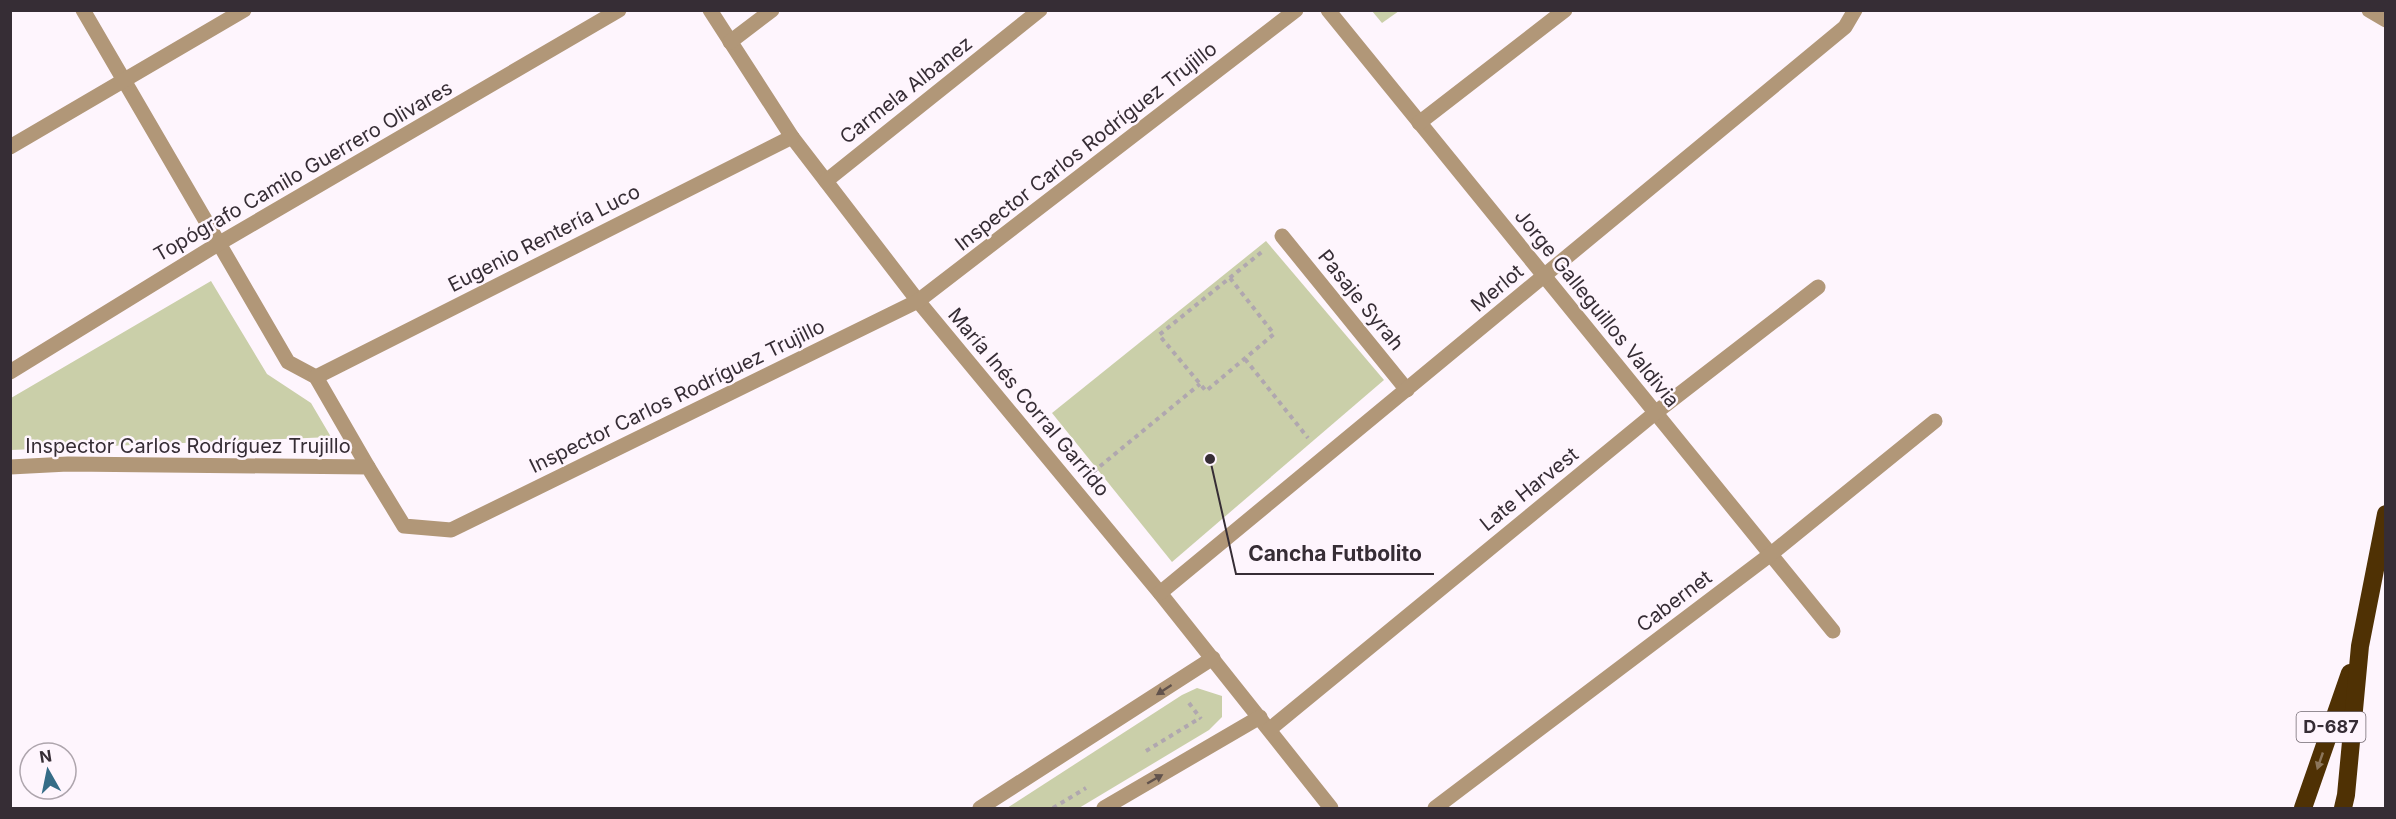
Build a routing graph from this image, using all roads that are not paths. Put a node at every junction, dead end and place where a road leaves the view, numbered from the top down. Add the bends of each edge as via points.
1 (82, 10) edge
2 (244, 10) edge
3 (619, 10) edge
4 (710, 10) edge
5 (772, 10) edge
6 (1040, 10) edge
7 (1296, 10) edge
8 (1328, 10) edge
9 (1565, 10) edge
10 (1856, 10) edge
11 (2369, 10) edge
12 (2385, 20) edge
13 (730, 42) junction
14 (125, 82) junction
15 (1419, 123) junction
16 (792, 137) junction
17 (10, 147) edge
18 (826, 181) junction
19 (1282, 236) road end
20 (218, 244) junction
21 (1545, 277) junction
22 (1818, 286) dead end
23 (918, 301) junction
24 (10, 372) edge
25 (316, 377) junction
26 (1407, 390) junction
27 (1655, 413) junction
28 (1935, 421) dead end
29 (10, 467) edge
30 (368, 467) junction
31 (2385, 514) edge
32 (1771, 554) junction
33 (1160, 593) junction
34 (1833, 631) dead end
35 (2360, 646) junction
36 (1213, 658) junction
37 (1265, 723) junction
38 (980, 808) edge
39 (1104, 808) edge
40 (1331, 808) edge
41 (1435, 808) edge
42 (2303, 808) edge
43 (2343, 808) edge

1 - 14 street
2 - 14 street
3 - 20 street, Topógrafo Camilo Guerrero Olivares
4 - 13 street, María Inés Corral Garrido
5 - 13 street
6 - 18 street, Carmela Albanez
7 - 23 street, Inspector Carlos Rodríguez Trujillo
8 - 15 street, Jorge Galleguillos Valdivia
9 - 15 street
10 - 21 street, Merlot via 1845,27
11 - 12 street
13 - 16 street, María Inés Corral Garrido
14 - 17 street
14 - 20 street
15 - 21 street, Jorge Galleguillos Valdivia
16 - 18 street, María Inés Corral Garrido
16 - 25 street, Eugenio Rentería Luco
18 - 23 street, María Inés Corral Garrido
19 - 26 street, Pasaje Syrah
20 - 24 street, Topógrafo Camilo Guerrero Olivares
20 - 25 street via 288,362
21 - 26 street, Merlot
21 - 27 street, Jorge Galleguillos Valdivia
22 - 27 street, Late Harvest
23 - 30 street, Inspector Carlos Rodríguez Trujillo via 451,530 404,526
23 - 33 street, María Inés Corral Garrido
25 - 30 street
26 - 33 street, Merlot
27 - 32 street, Jorge Galleguillos Valdivia
27 - 37 street, Late Harvest
28 - 32 street, Cabernet
29 - 30 street, Inspector Carlos Rodríguez Trujillo
31 - 35 highway, D-687
32 - 34 street, Jorge Galleguillos Valdivia
32 - 41 street, Cabernet
33 - 36 street, María Inés Corral Garrido
35 -> 42 highway, D-687
35 - 43 highway, D-687
36 - 37 street, María Inés Corral Garrido
36 -> 38 street
39 -> 37 street, Late Harvest via 1218,742
37 - 40 street, María Inés Corral Garrido

